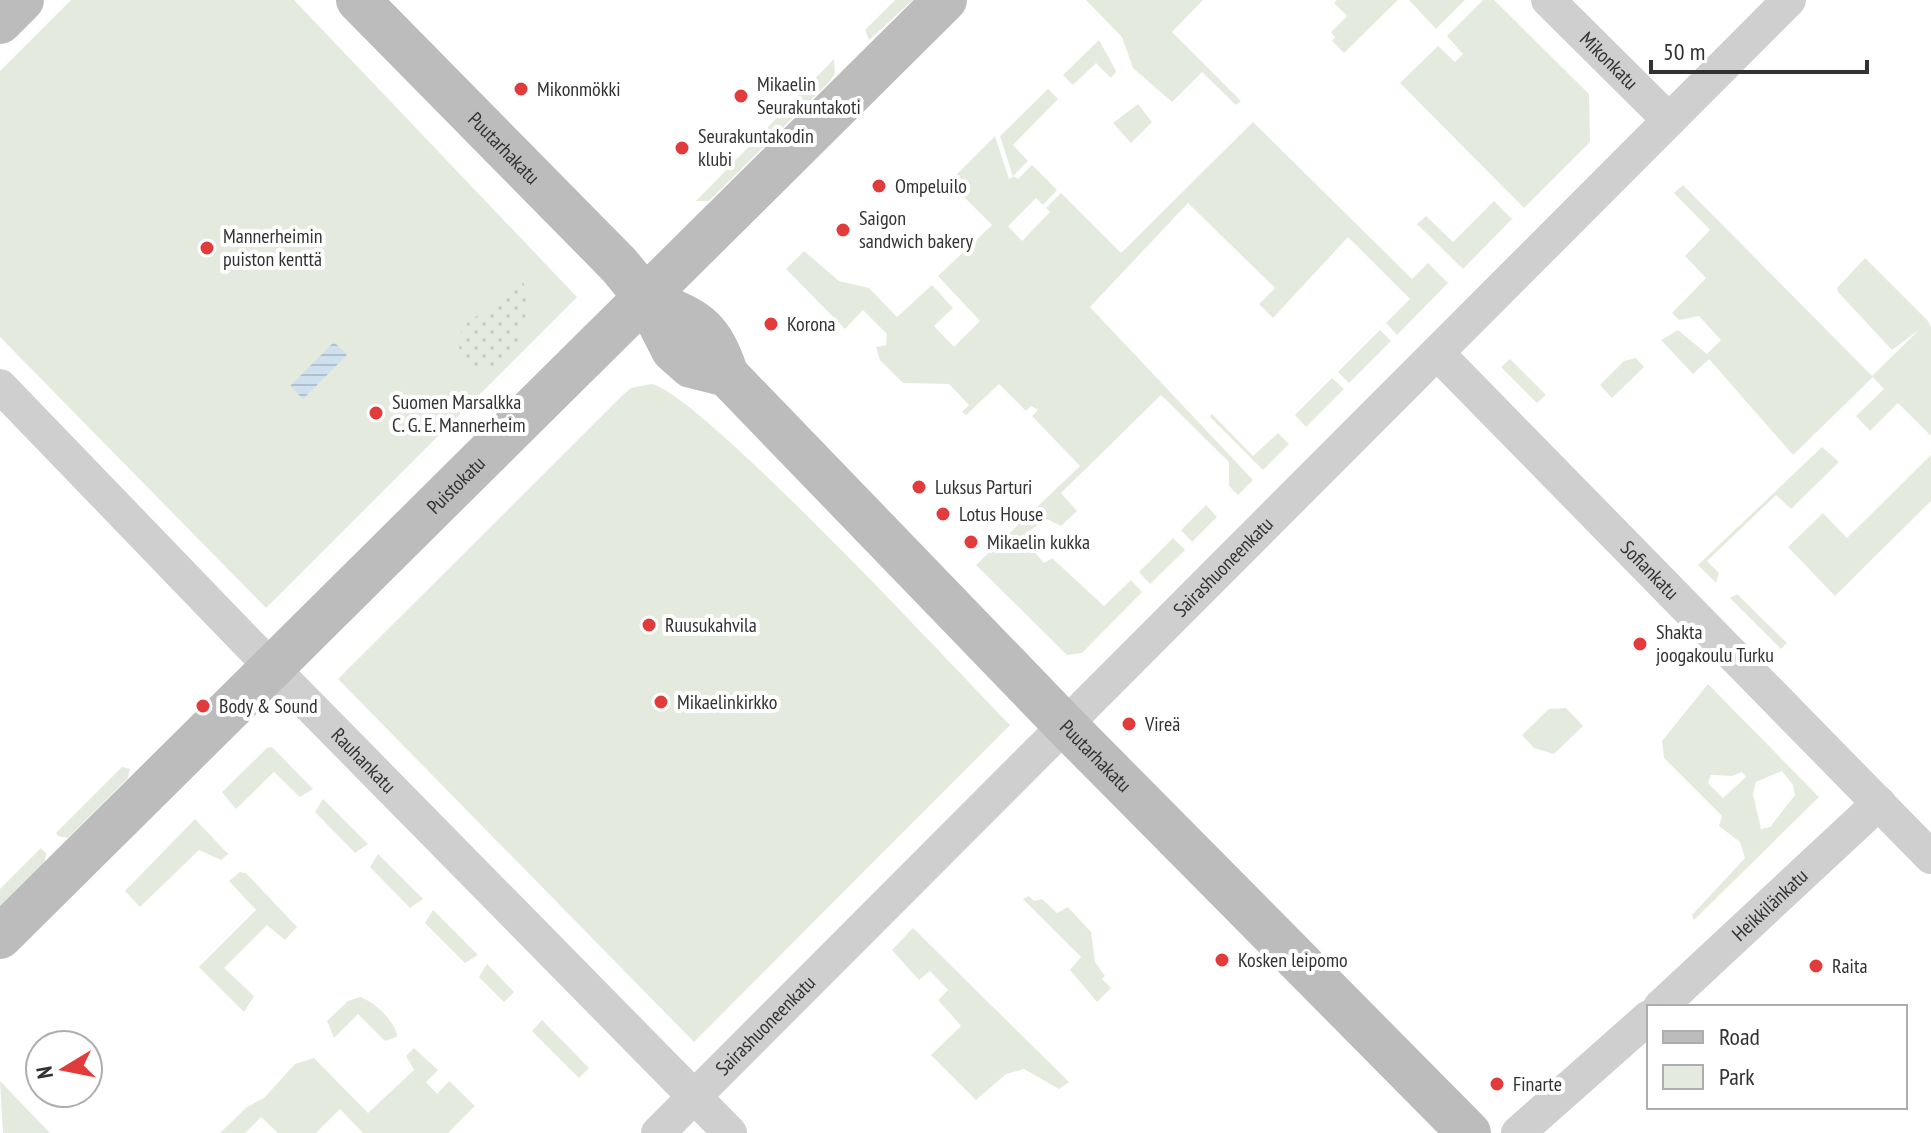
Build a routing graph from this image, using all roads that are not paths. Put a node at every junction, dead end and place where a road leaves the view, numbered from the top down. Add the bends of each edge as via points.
1 (22, 0) edge
2 (358, 0) edge
3 (945, 0) edge
4 (1548, 0) edge
5 (1789, 0) edge
6 (0, 22) edge
7 (1669, 120) junction
8 (647, 299) junction
9 (1437, 353) junction
10 (0, 386) edge
11 (273, 667) junction
12 (1064, 724) junction
13 (1879, 803) junction
14 (1931, 857) edge
15 (0, 937) edge
16 (1662, 1005) edge
17 (1647, 1019) edge
18 (695, 1096) junction
19 (658, 1133) edge
20 (730, 1133) edge
21 (1469, 1133) edge
22 (1518, 1133) edge

1 - 6 street
2 - 8 street, Puutarhakatu
3 - 8 street, Puistokatu
4 - 7 street, Mikonkatu
5 - 7 street, Sairashuoneenkatu
7 - 9 street, Sairashuoneenkatu
8 - 11 street, Puistokatu
8 - 12 street, Puutarhakatu via 699,324 716,341 727,375
9 - 12 street, Sairashuoneenkatu
9 - 13 street, Sofiankatu
10 - 11 street, Rauhankatu
11 - 15 street, Puistokatu
11 - 18 street, Rauhankatu
12 - 18 street, Sairashuoneenkatu
12 - 21 street, Puutarhakatu
13 - 14 street, Sofiankatu
13 - 16 street, Heikkilänkatu
17 - 22 street
18 - 19 street, Sairashuoneenkatu
18 - 20 street, Rauhankatu

